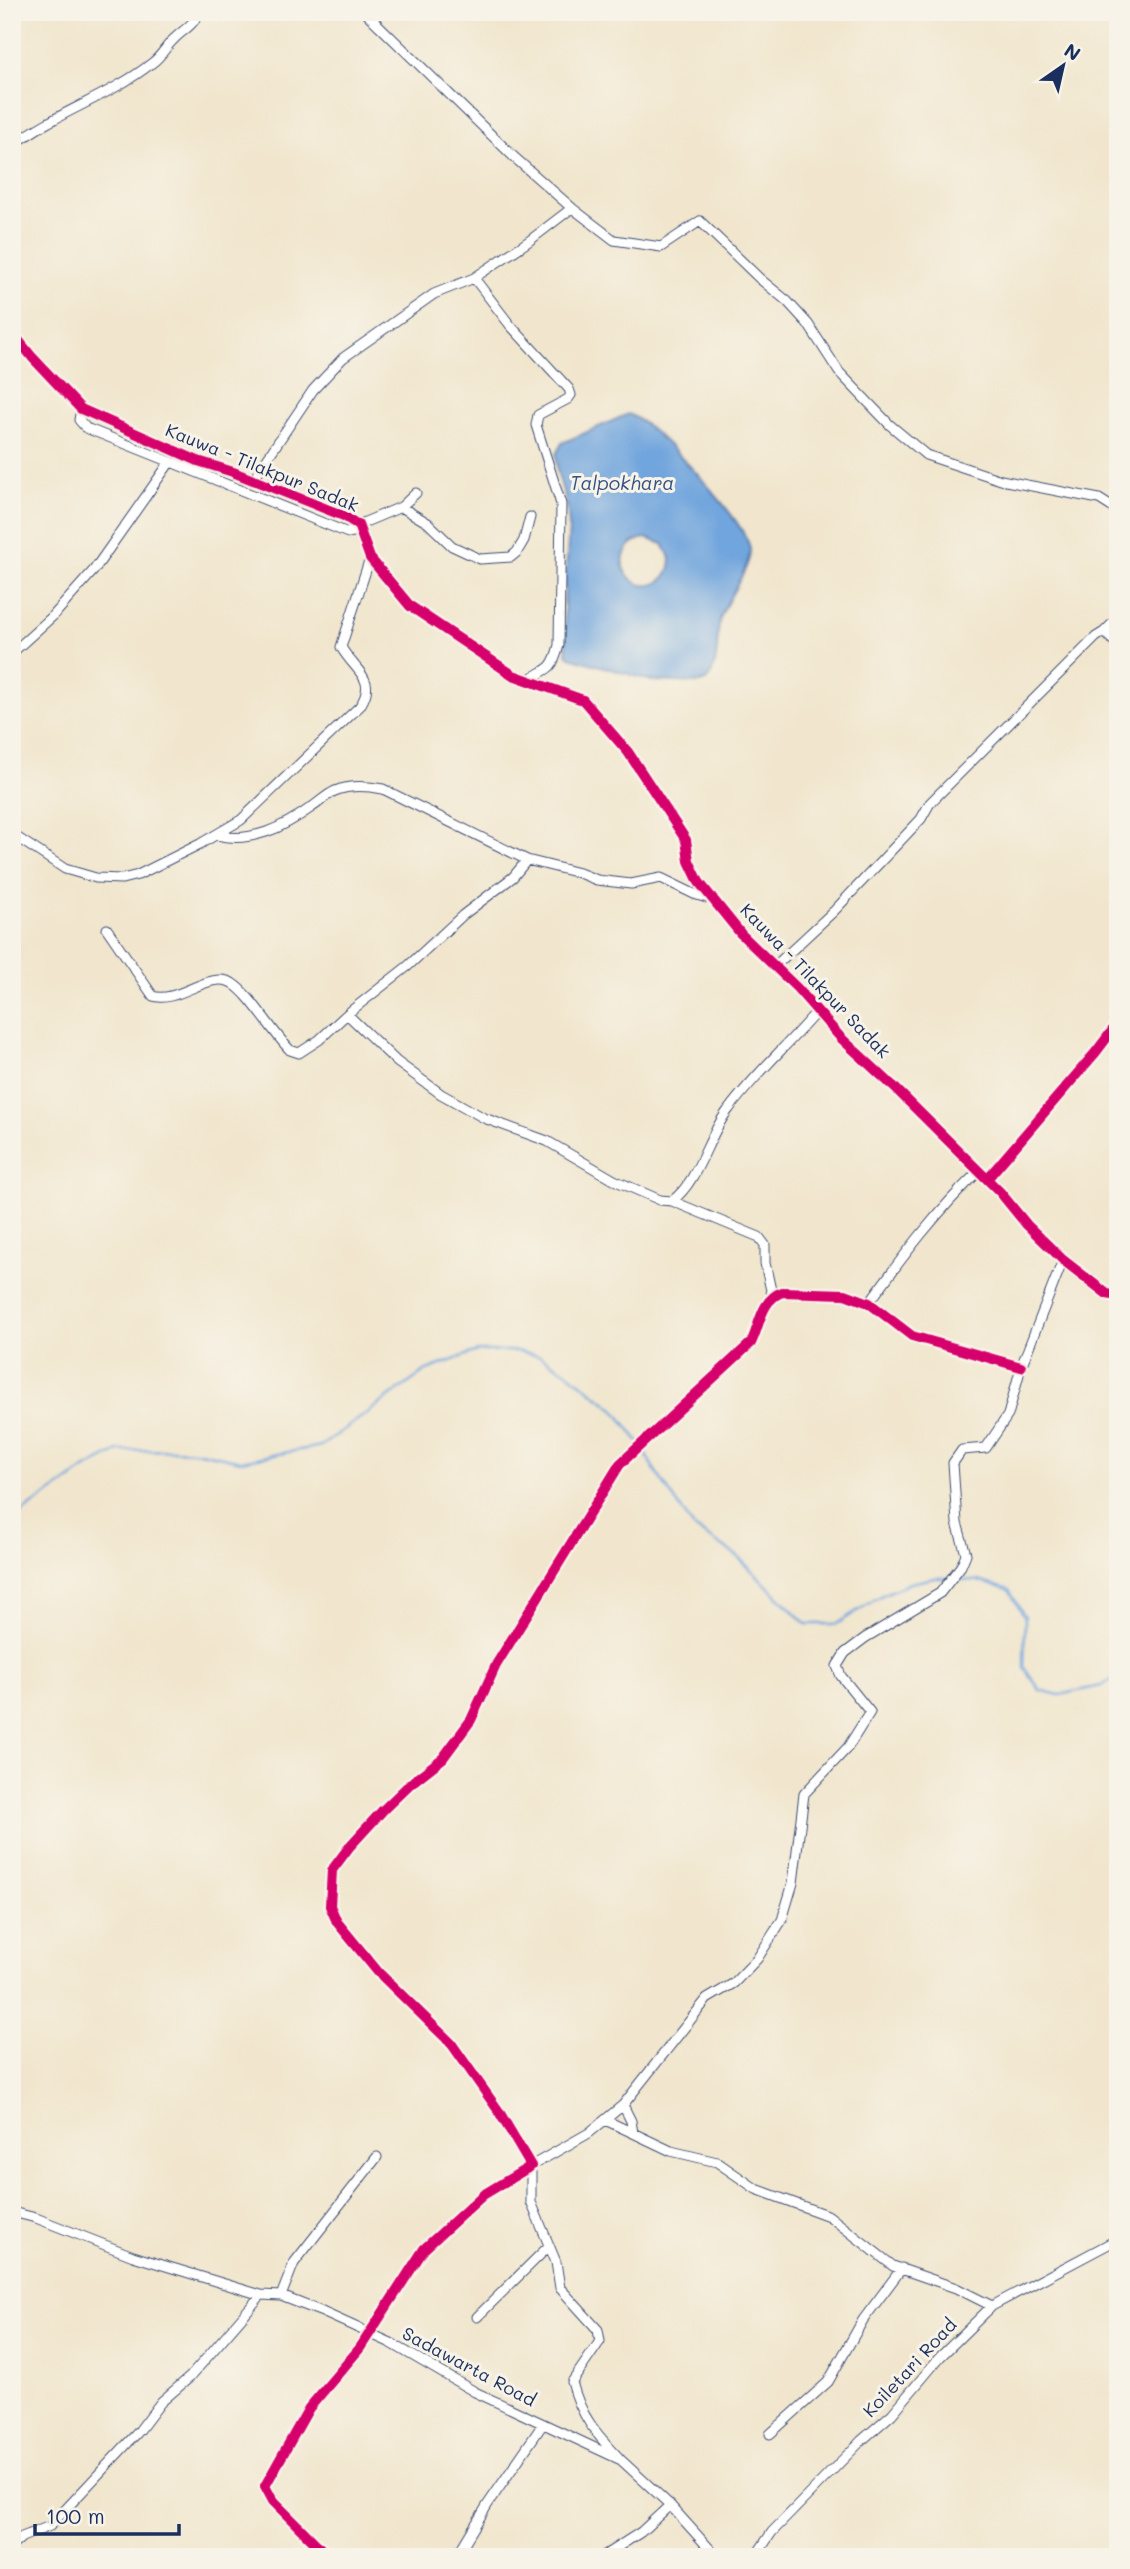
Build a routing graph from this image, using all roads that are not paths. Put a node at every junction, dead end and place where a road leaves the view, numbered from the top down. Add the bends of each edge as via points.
1 (199, 12) edge
2 (365, 12) edge
3 (12, 145) edge
4 (572, 208) junction
5 (474, 278) junction
6 (12, 332) edge
7 (81, 409) junction
8 (170, 462) junction
9 (251, 481) junction
10 (416, 493) dead end
11 (401, 507) junction
12 (1118, 511) edge
13 (530, 517) dead end
14 (358, 525) junction
15 (370, 558) junction
16 (1118, 618) edge
17 (1104, 632) junction
18 (1118, 645) edge
19 (12, 653) edge
20 (526, 680) junction
21 (12, 834) edge
22 (216, 835) junction
23 (527, 860) junction
24 (714, 901) junction
25 (107, 929) dead end
26 (775, 966) junction
27 (817, 1011) junction
28 (347, 1014) junction
29 (1118, 1023) edge
30 (979, 1171) junction
31 (987, 1179) junction
32 (671, 1201) junction
33 (1063, 1260) junction
34 (772, 1295) junction
35 (1118, 1296) edge
36 (869, 1303) junction
37 (1021, 1367) junction
38 (623, 2105) junction
39 (605, 2120) junction
40 (633, 2133) junction
41 (377, 2157) dead end
42 (531, 2166) junction
43 (12, 2212) edge
44 (1118, 2239) edge
45 (549, 2246) junction
46 (902, 2268) junction
47 (261, 2295) junction
48 (281, 2296) junction
49 (992, 2306) junction
50 (477, 2317) dead end
51 (370, 2333) junction
52 (543, 2424) junction
53 (770, 2434) dead end
54 (621, 2460) junction
55 (670, 2505) junction
56 (12, 2546) edge
57 (714, 2556) edge
58 (330, 2557) edge
59 (456, 2557) edge
60 (603, 2557) edge
61 (755, 2557) edge

1 - 3 street via 196,21 154,62
2 - 4 street
4 - 5 street
4 - 12 street via 614,240 661,247 700,221 787,301 839,372 926,455 1001,480 1099,499
5 - 9 street via 434,295 344,358 313,390
5 - 20 street via 571,395 538,415 536,425 561,504 559,645 551,668
6 - 7 street, Kauwa - Tilakpur Sadak
7 - 8 street via 79,420 86,428
7 - 9 street, Kauwa - Tilakpur Sadak
8 - 14 street via 348,533
8 - 19 street via 94,570
9 - 14 street, Kauwa - Tilakpur Sadak
10 - 11 street
11 - 13 street via 452,545 480,559 511,557 517,552
11 - 14 street
14 - 15 street, Kauwa - Tilakpur Sadak
15 - 20 street, Kauwa - Tilakpur Sadak via 410,606
15 - 22 street via 341,647 367,681 368,693 299,767 241,820
16 - 17 street
17 - 18 street
17 - 26 street via 930,803 921,819 834,911
20 - 24 street, Kauwa - Tilakpur Sadak via 583,700 600,719 628,752 686,840 689,861
21 - 22 street via 65,869 96,878 138,874
22 - 23 street via 254,837 289,822 333,792 373,787
23 - 24 street via 597,880 631,884 661,878
23 - 28 street via 513,877
24 - 26 street, Kauwa - Tilakpur Sadak
25 - 28 street via 153,996 162,999 223,980 243,994 290,1050 308,1049
26 - 27 street, Kauwa - Tilakpur Sadak
27 - 30 street, Kauwa - Tilakpur Sadak
27 - 32 street via 728,1109 691,1178
28 - 32 street via 397,1062 441,1094 484,1118 565,1150 614,1180
29 - 31 street
30 - 31 street, Kauwa - Tilakpur Sadak
30 - 36 street via 908,1248
31 - 33 street, Kauwa - Tilakpur Sadak
32 - 34 street via 759,1237 765,1245
33 - 35 street, Kauwa - Tilakpur Sadak via 1107,1294
33 - 37 street
34 - 36 street via 827,1292
34 - 42 street via 751,1343 620,1464 496,1665 471,1720 443,1758 392,1801 332,1870 330,1906 337,1922 378,1972 451,2043
36 - 37 street via 912,1336
37 - 38 street via 1008,1415 986,1448 962,1450 953,1463 957,1524 966,1554 957,1570 940,1593 845,1653 837,1666 870,1712 848,1747 804,1794 793,1883 782,1920 757,1959 734,1983 708,1999
38 - 39 street
38 - 40 street
39 - 40 street
39 - 42 street
40 - 46 street via 671,2151 717,2162 756,2189 829,2216 893,2266
41 - 48 street via 294,2263
42 - 45 street via 531,2202
42 - 51 street via 483,2195 424,2249
43 - 47 street, Sadawarta Road
44 - 49 street, Koiletari Road
45 - 50 street
45 - 54 street via 560,2288 598,2330 600,2341 572,2382 578,2407
46 - 49 street
46 - 53 street via 863,2320 828,2382
47 - 48 street, Sadawarta Road
47 - 56 street via 50,2526
48 - 51 street, Sadawarta Road
49 - 61 street, Koiletari Road via 940,2357 892,2414 772,2532
51 - 52 street, Sadawarta Road
51 - 58 street via 309,2407 265,2486 273,2501
52 - 54 street, Sadawarta Road
52 - 59 street
54 - 55 street, Sadawarta Road
55 - 57 street, Sadawarta Road
55 - 60 street via 641,2532

